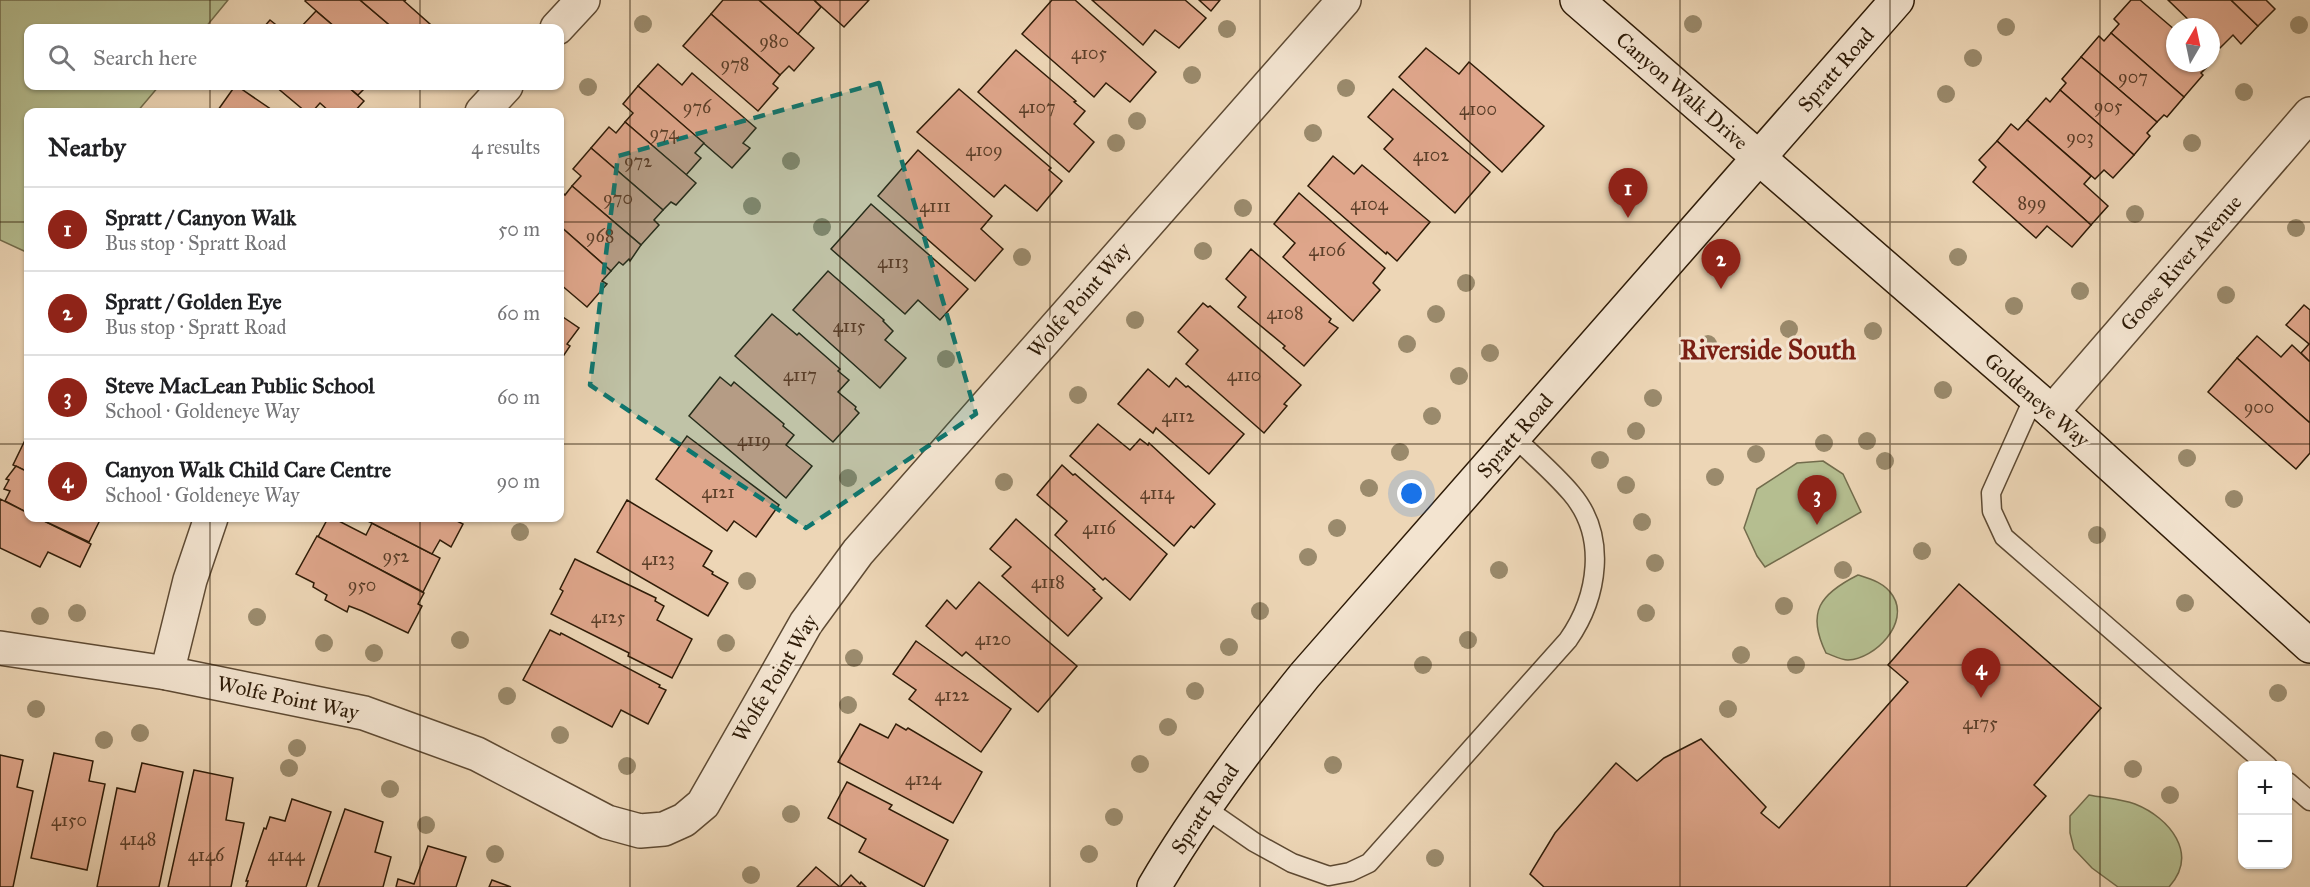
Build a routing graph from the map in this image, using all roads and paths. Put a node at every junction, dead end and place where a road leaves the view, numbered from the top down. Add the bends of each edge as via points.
1 (583, 0) edge
2 (1344, 0) edge
3 (1577, 0) edge
4 (1897, 0) edge
5 (561, 24) edge
6 (502, 90) edge
7 (486, 108) edge
8 (2310, 114) edge
9 (1760, 159) junction
10 (2043, 404) junction
11 (1514, 437) junction
12 (211, 522) edge
13 (2310, 646) edge
14 (0, 648) edge
15 (167, 673) junction
16 (2263, 761) edge
17 (2292, 785) edge
18 (2310, 801) edge
19 (1205, 808) junction
20 (1154, 887) edge

1 - 5 street
2 - 15 street, Wolfe Point Way via 858,552 806,623 703,804 684,820 664,829 640,831 607,822 477,754 364,713
3 - 9 street, Canyon Walk Drive
4 - 9 street, Spratt Road
6 - 7 street
8 - 10 street, Goose River Avenue
9 - 10 street, Goldeneye Way
9 - 11 street, Spratt Road
10 - 13 street, Goldeneye Way
10 - 16 lane via 1991,493 1992,511 2004,537
11 - 19 street, Spratt Road via 1305,675 1249,744
11 - 19 lane via 1572,494 1590,532 1595,579 1580,623 1568,640 1368,863 1350,872 1329,876 1292,863
12 - 15 street via 190,580
14 - 15 street, Wolfe Point Way
17 - 18 lane
19 - 20 street, Spratt Road

